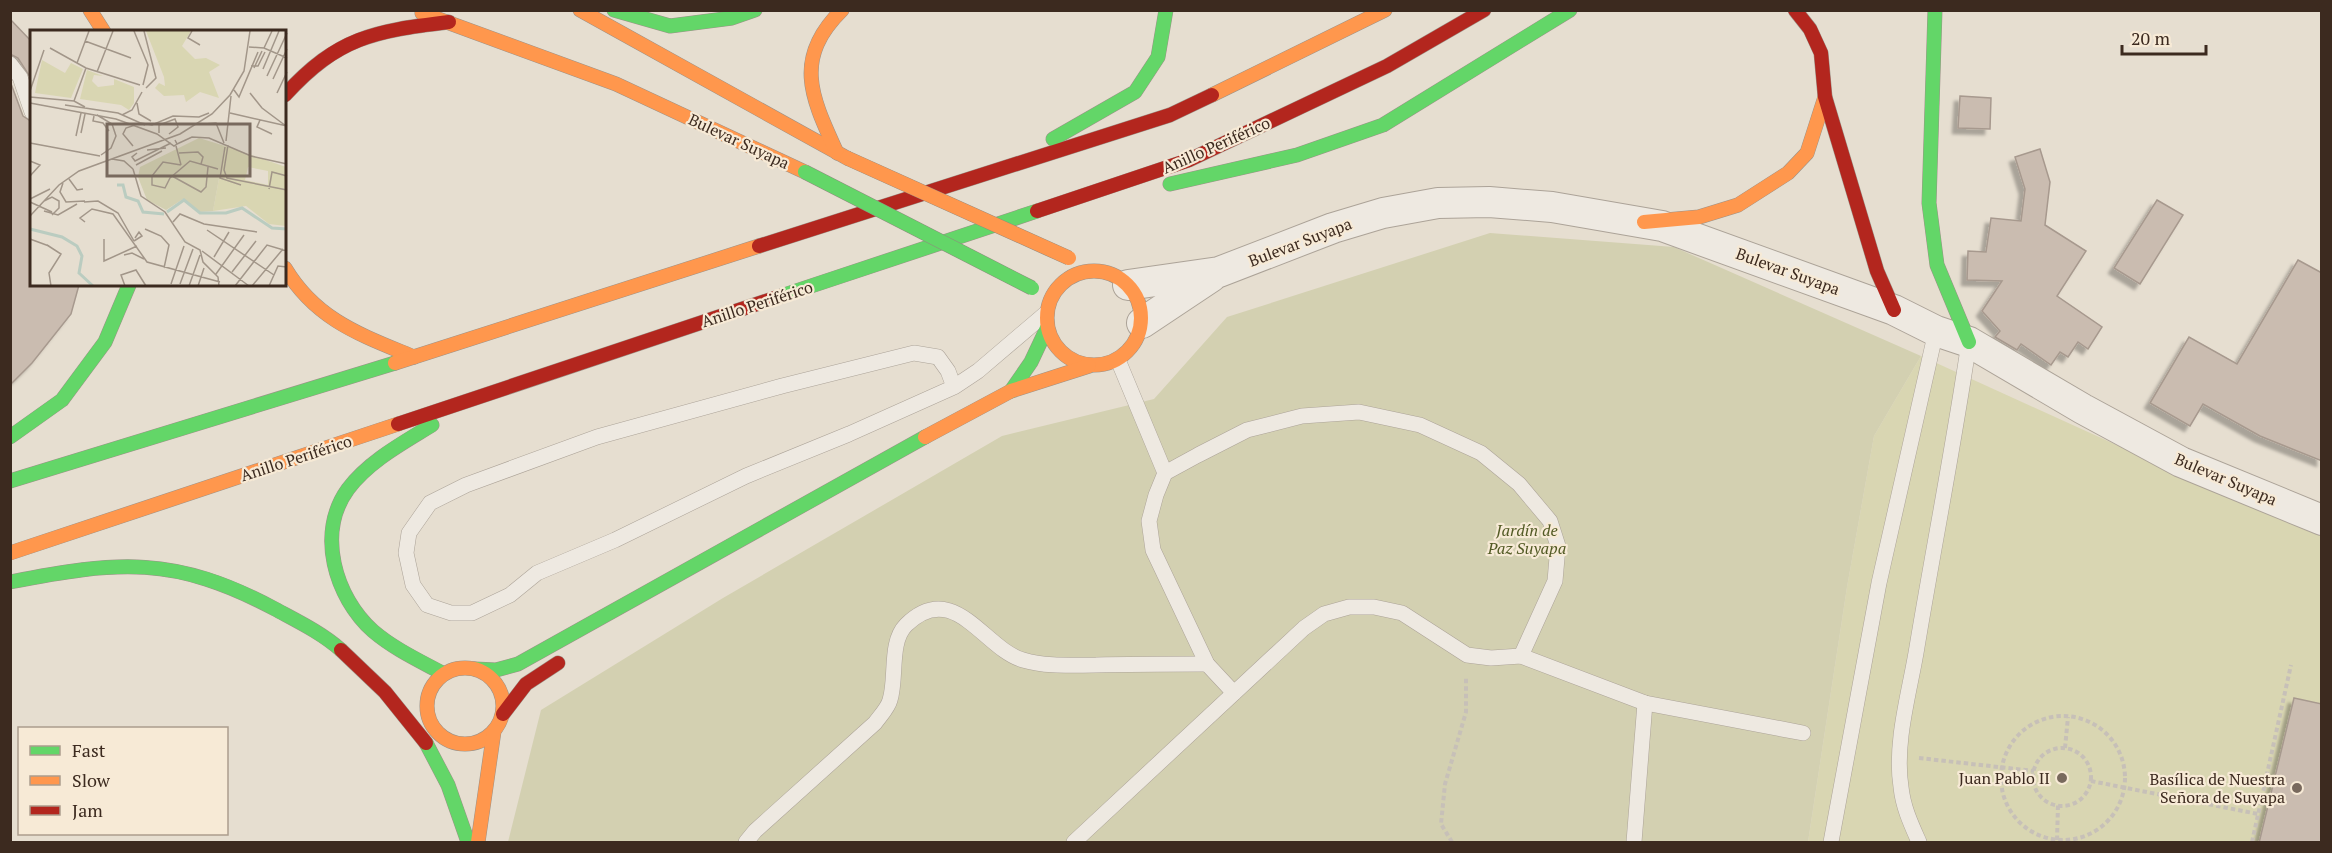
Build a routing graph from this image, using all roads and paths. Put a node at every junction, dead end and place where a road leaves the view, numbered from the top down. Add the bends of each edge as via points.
1 (90, 10) edge
2 (415, 10) edge
3 (580, 10) edge
4 (614, 10) edge
5 (755, 10) edge
6 (842, 10) edge
7 (1166, 10) edge
8 (1385, 10) edge
9 (1484, 10) edge
10 (1570, 10) edge
11 (1795, 10) edge
12 (1935, 10) edge
13 (448, 22) junction
14 (103, 30) edge
15 (10, 64) edge
16 (286, 94) edge
17 (1825, 97) junction
18 (30, 106) edge
19 (842, 156) junction
20 (990, 175) junction
21 (1053, 206) junction
22 (1644, 222) junction
23 (286, 270) edge
24 (1097, 271) junction
25 (1219, 272) junction
26 (1128, 285) junction
27 (129, 286) edge
28 (1894, 310) junction
29 (1048, 313) junction
30 (1142, 323) junction
31 (1936, 331) junction
32 (1969, 342) junction
33 (414, 357) junction
34 (1118, 360) junction
35 (1089, 366) junction
36 (954, 387) junction
37 (1011, 391) junction
38 (469, 400) junction
39 (10, 437) edge
40 (1165, 473) junction
41 (849, 478) junction
42 (10, 481) edge
43 (818, 513) dead end
44 (2322, 520) edge
45 (10, 553) edge
46 (10, 582) edge
47 (1467, 655) junction
48 (1521, 656) junction
49 (567, 658) dead end
50 (1207, 664) junction
51 (2291, 665) dead end
52 (475, 669) junction
53 (444, 674) junction
54 (1234, 693) junction
55 (1645, 703) junction
56 (503, 714) junction
57 (2068, 717) junction
58 (430, 722) junction
59 (494, 731) junction
60 (1803, 733) dead end
61 (426, 743) junction
62 (2066, 748) junction
63 (1901, 755) junction
64 (2002, 767) junction
65 (440, 768) junction
66 (2034, 771) junction
67 (475, 777) junction
68 (2091, 781) junction
69 (2124, 786) junction
70 (2058, 805) junction
71 (2258, 814) junction
72 (2057, 840) junction
73 (468, 843) edge
74 (478, 843) edge
75 (746, 843) edge
76 (1074, 843) edge
77 (1452, 843) edge
78 (1634, 843) edge
79 (1831, 843) edge
80 (1919, 843) edge
81 (2252, 843) edge

1 - 14 main road
2 - 13 main road, Bulevar Suyapa
3 - 19 main road, Bulevar Suyapa
4 - 5 main road via 670,26 732,18
6 - 19 main road via 818,42 810,76 818,107
7 - 20 main road via 1158,57 1135,92
8 - 20 main road via 1170,115
9 - 21 main road, Anillo Periférico via 1387,66 1189,160
10 - 21 main road via 1383,125 1297,155
11 - 17 main road via 1810,29 1821,53
12 - 32 main road via 1929,203 1937,265
13 - 16 main road via 376,31 340,46 305,71
13 - 29 main road, Bulevar Suyapa, bridge via 616,84 805,172 1032,288
15 - 18 lane via 20,77
17 - 22 main road via 1807,153 1788,173 1738,205 1699,217
17 - 28 main road via 1877,271
19 - 24 main road, Bulevar Suyapa, bridge
20 - 33 main road
21 - 38 main road, Anillo Periférico
22 - 25 street, Bulevar Suyapa via 1552,207 1438,203 1383,213 1333,228
22 - 28 street, Bulevar Suyapa
23 - 33 main road via 300,292 332,319
24 - 26 main road via 1119,277
24 - 29 main road via 1070,278
25 - 26 street, Bulevar Suyapa
25 - 30 street, Bulevar Suyapa
26 - 30 main road via 1136,296
27 - 39 main road via 105,342 62,400
28 - 31 street, Bulevar Suyapa
29 - 35 main road via 1053,342 1074,362
29 - 36 lane
29 - 37 main road via 1031,362
30 - 34 main road via 1138,338
31 - 32 street, Bulevar Suyapa
31 - 79 lane via 1879,583
32 - 44 street, Bulevar Suyapa via 2181,462
32 - 63 lane
33 - 42 main road
34 - 35 main road
34 - 40 lane
35 - 37 main road
36 - 36 lane via 746,476 537,573 510,594 472,613 451,613 427,605 413,585 406,553 409,533 430,502 597,437 914,353 938,357
37 - 41 main road
38 - 45 main road, Anillo Periférico
38 - 53 main road via 372,465 341,500 332,525 337,575 349,602 372,630 404,654
40 - 48 lane via 1247,430 1302,416 1359,412 1420,425 1481,453 1519,484 1550,522 1558,546 1555,581
40 - 50 lane via 1149,522 1154,550
41 - 43 main road via 847,491
41 - 52 main road via 518,664 496,670
46 - 61 main road via 123,565 202,577 268,604 337,646 395,704
47 - 48 lane
47 - 54 lane via 1402,613 1349,607 1324,614 1304,628
47 - 77 path via 1466,712 1444,784 1441,824
48 - 55 lane
49 - 56 main road via 527,680 512,695
50 - 54 lane
50 - 75 lane via 1023,660 1000,650 966,617 950,611 932,611 916,617 900,636 890,703 875,723
51 - 71 path
52 - 53 main road via 459,668
52 - 56 main road via 498,686
53 - 58 main road via 428,695 426,709
54 - 76 lane
55 - 60 lane
55 - 78 lane
56 - 59 main road
57 - 62 path
57 - 64 path via 2039,721 2021,732
57 - 69 path via 2098,728 2113,742 2123,760
58 - 59 main road via 452,742 482,741
58 - 61 main road
59 - 67 main road
61 - 65 main road
62 - 66 path via 2043,755
62 - 68 path via 2086,760
63 - 64 path
63 - 80 lane via 1900,785
64 - 66 path
64 - 72 path via 2002,788 2008,807 2020,823
65 - 67 main road via 450,777
65 - 73 main road
66 - 70 path via 2033,780 2042,797
67 - 74 main road
68 - 69 path
68 - 70 path via 2084,796
69 - 71 path
69 - 72 path via 2111,818 2096,831 2077,839
70 - 72 path
71 - 81 path

